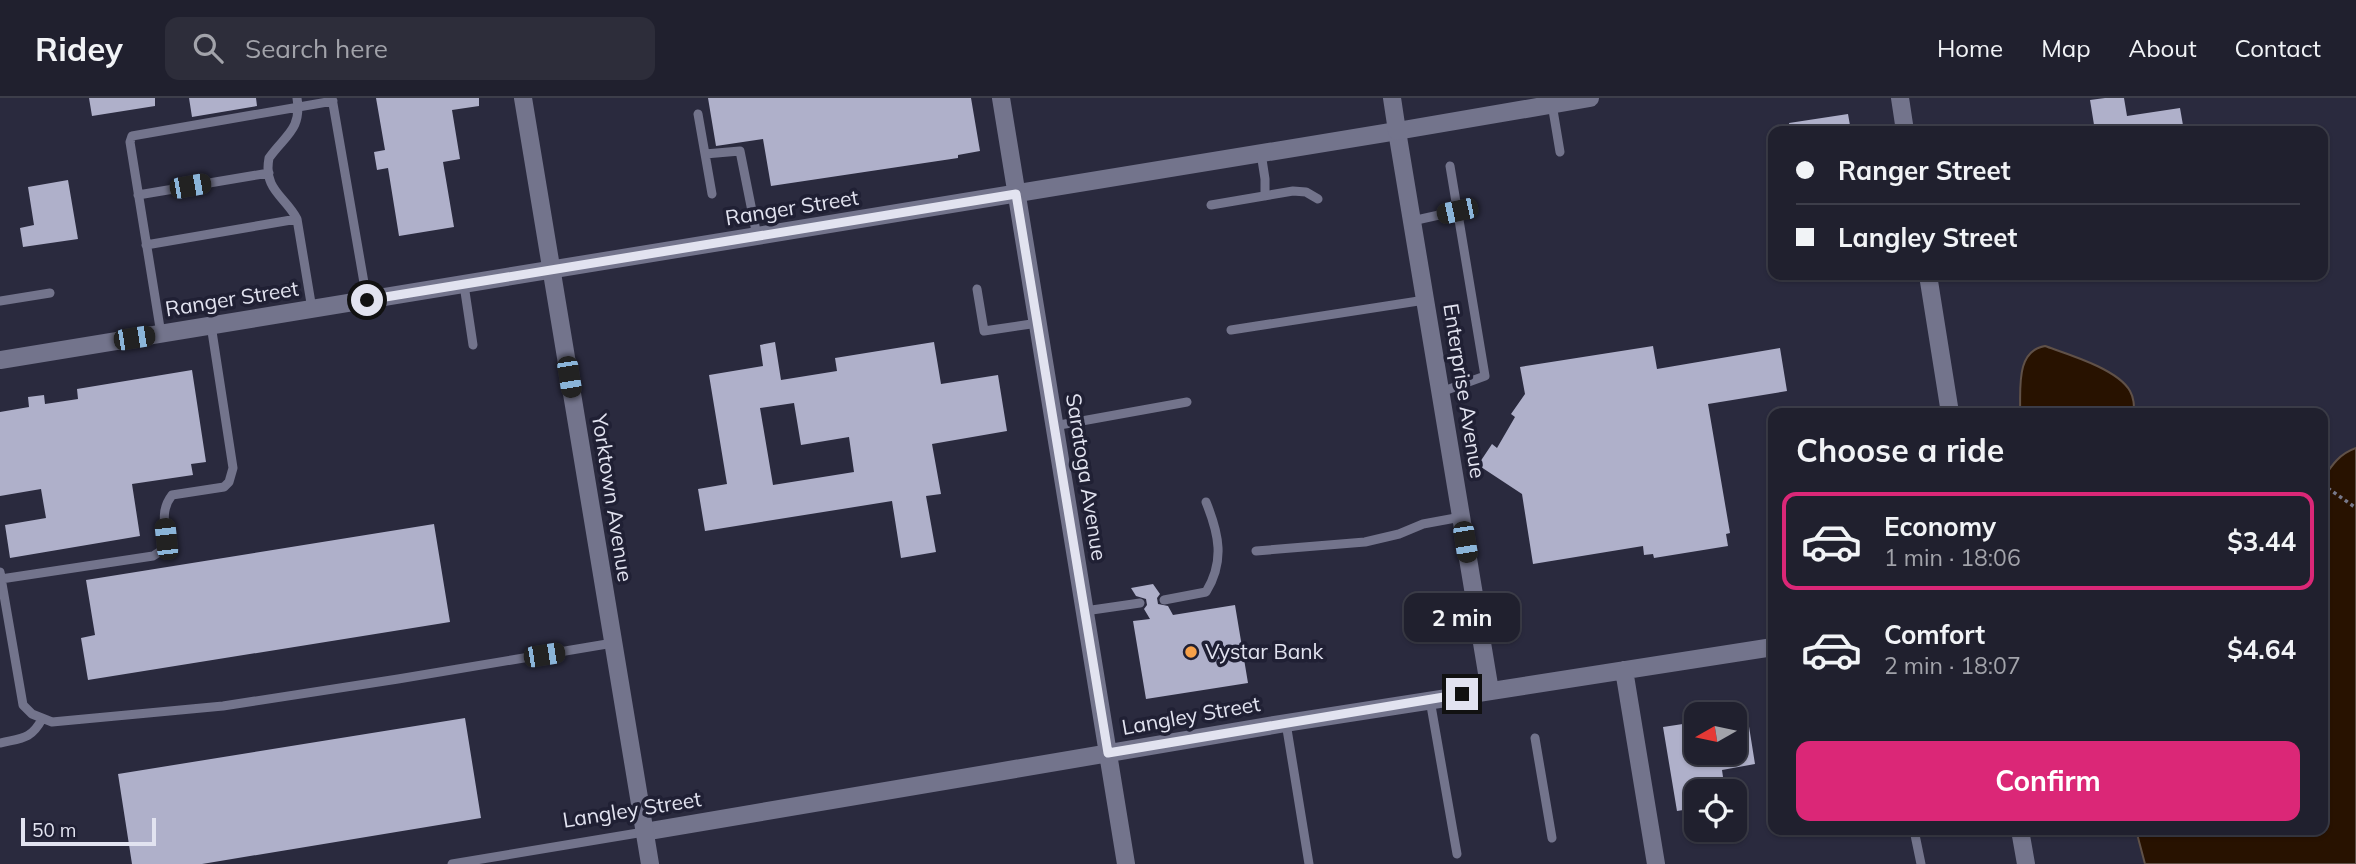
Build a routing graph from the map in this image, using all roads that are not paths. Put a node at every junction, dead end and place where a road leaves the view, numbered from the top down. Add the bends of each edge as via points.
1 (523, 98) edge
2 (1001, 98) edge
3 (1392, 98) edge
4 (1590, 98) edge
5 (1900, 98) edge
6 (333, 99) edge
7 (298, 102) edge
8 (1552, 104) junction
9 (698, 114) dead end
10 (1904, 126) edge
11 (1397, 131) junction
12 (1560, 152) dead end
13 (705, 153) junction
14 (1261, 153) junction
15 (1450, 166) dead end
16 (269, 173) junction
17 (712, 194) dead end
18 (1016, 194) junction
19 (138, 195) junction
20 (1265, 196) junction
21 (1318, 199) dead end
22 (1211, 205) dead end
23 (1457, 211) junction
24 (297, 219) junction
25 (1412, 220) junction
26 (757, 236) junction
27 (146, 245) junction
28 (551, 270) junction
29 (1929, 280) edge
30 (464, 285) junction
31 (977, 289) dead end
32 (50, 293) dead end
33 (367, 300) junction
34 (1425, 300) junction
35 (0, 301) edge
36 (312, 309) junction
37 (1038, 323) junction
38 (211, 326) junction
39 (1231, 330) dead end
40 (161, 334) junction
41 (473, 345) dead end
42 (0, 360) edge
43 (1441, 392) junction
44 (1187, 402) dead end
45 (1950, 408) edge
46 (1054, 426) junction
47 (1206, 502) dead end
48 (1461, 517) junction
49 (1256, 551) dead end
50 (1, 575) edge
51 (1164, 600) dead end
52 (1140, 603) dead end
53 (1085, 611) junction
54 (613, 643) junction
55 (1768, 648) edge
56 (1624, 670) junction
57 (1490, 691) junction
58 (1430, 700) junction
59 (42, 719) junction
60 (1286, 723) junction
61 (1535, 738) dead end
62 (0, 743) edge
63 (1108, 753) junction
64 (644, 832) junction
65 (1915, 835) edge
66 (2021, 835) edge
67 (1552, 838) dead end
68 (1457, 854) dead end
69 (452, 864) edge
70 (650, 864) edge
71 (1126, 864) edge
72 (1309, 864) edge
73 (1656, 864) edge
74 (1921, 864) edge
75 (2026, 864) edge

1 - 28 street, Yorktown Avenue
2 - 18 street, Saratoga Avenue
3 - 11 street, Enterprise Avenue
4 - 8 street, Ranger Street
5 - 10 street
6 - 7 lane
6 - 33 lane
7 - 16 lane via 298,122 269,158
7 - 19 lane via 132,136
8 - 11 street, Ranger Street
8 - 12 lane
9 - 13 lane
11 - 14 street, Ranger Street
11 - 25 street, Enterprise Avenue
13 - 17 lane
13 - 26 lane via 740,151
14 - 18 street, Ranger Street
14 - 20 lane
15 - 23 lane
16 - 19 lane
16 - 24 lane via 275,192
18 - 26 street, Ranger Street
18 - 37 street, Saratoga Avenue
19 - 27 lane
20 - 21 lane via 1293,191
20 - 22 lane
23 - 25 lane
23 - 43 lane via 1485,376
24 - 27 lane
24 - 36 lane
25 - 34 street, Enterprise Avenue
26 - 28 street, Ranger Street
27 - 40 lane
28 - 30 street, Ranger Street
28 - 54 street, Yorktown Avenue
29 - 45 street
30 - 33 street, Ranger Street
30 - 41 lane
31 - 37 lane via 984,331
32 - 35 lane
33 - 36 street, Ranger Street
34 - 39 lane
34 - 43 street, Enterprise Avenue
36 - 38 street, Ranger Street
37 - 46 street, Saratoga Avenue
38 - 40 street, Ranger Street
38 - 50 lane via 233,468 229,482 224,487 172,495 165,505 164,549 153,556
40 - 42 street, Ranger Street
43 - 48 street, Enterprise Avenue
44 - 46 lane
46 - 53 street, Saratoga Avenue
47 - 51 lane via 1219,561 1216,576 1206,592
48 - 49 lane via 1365,542
48 - 57 street, Enterprise Avenue
50 - 59 lane via 23,705
52 - 53 lane
53 - 63 street, Saratoga Avenue
54 - 59 lane via 223,706 64,722
54 - 64 street, Yorktown Avenue
55 - 56 street, Langley Street
56 - 57 street, Langley Street
56 - 73 street
57 - 58 street, Langley Street
58 - 60 street, Langley Street
58 - 68 lane
59 - 62 lane via 29,737
60 - 63 street, Langley Street
60 - 72 lane
61 - 67 lane
63 - 64 street, Langley Street
63 - 71 street, Saratoga Avenue
64 - 69 lane, Langley Street
64 - 70 street, Yorktown Avenue
65 - 74 lane
66 - 75 street

